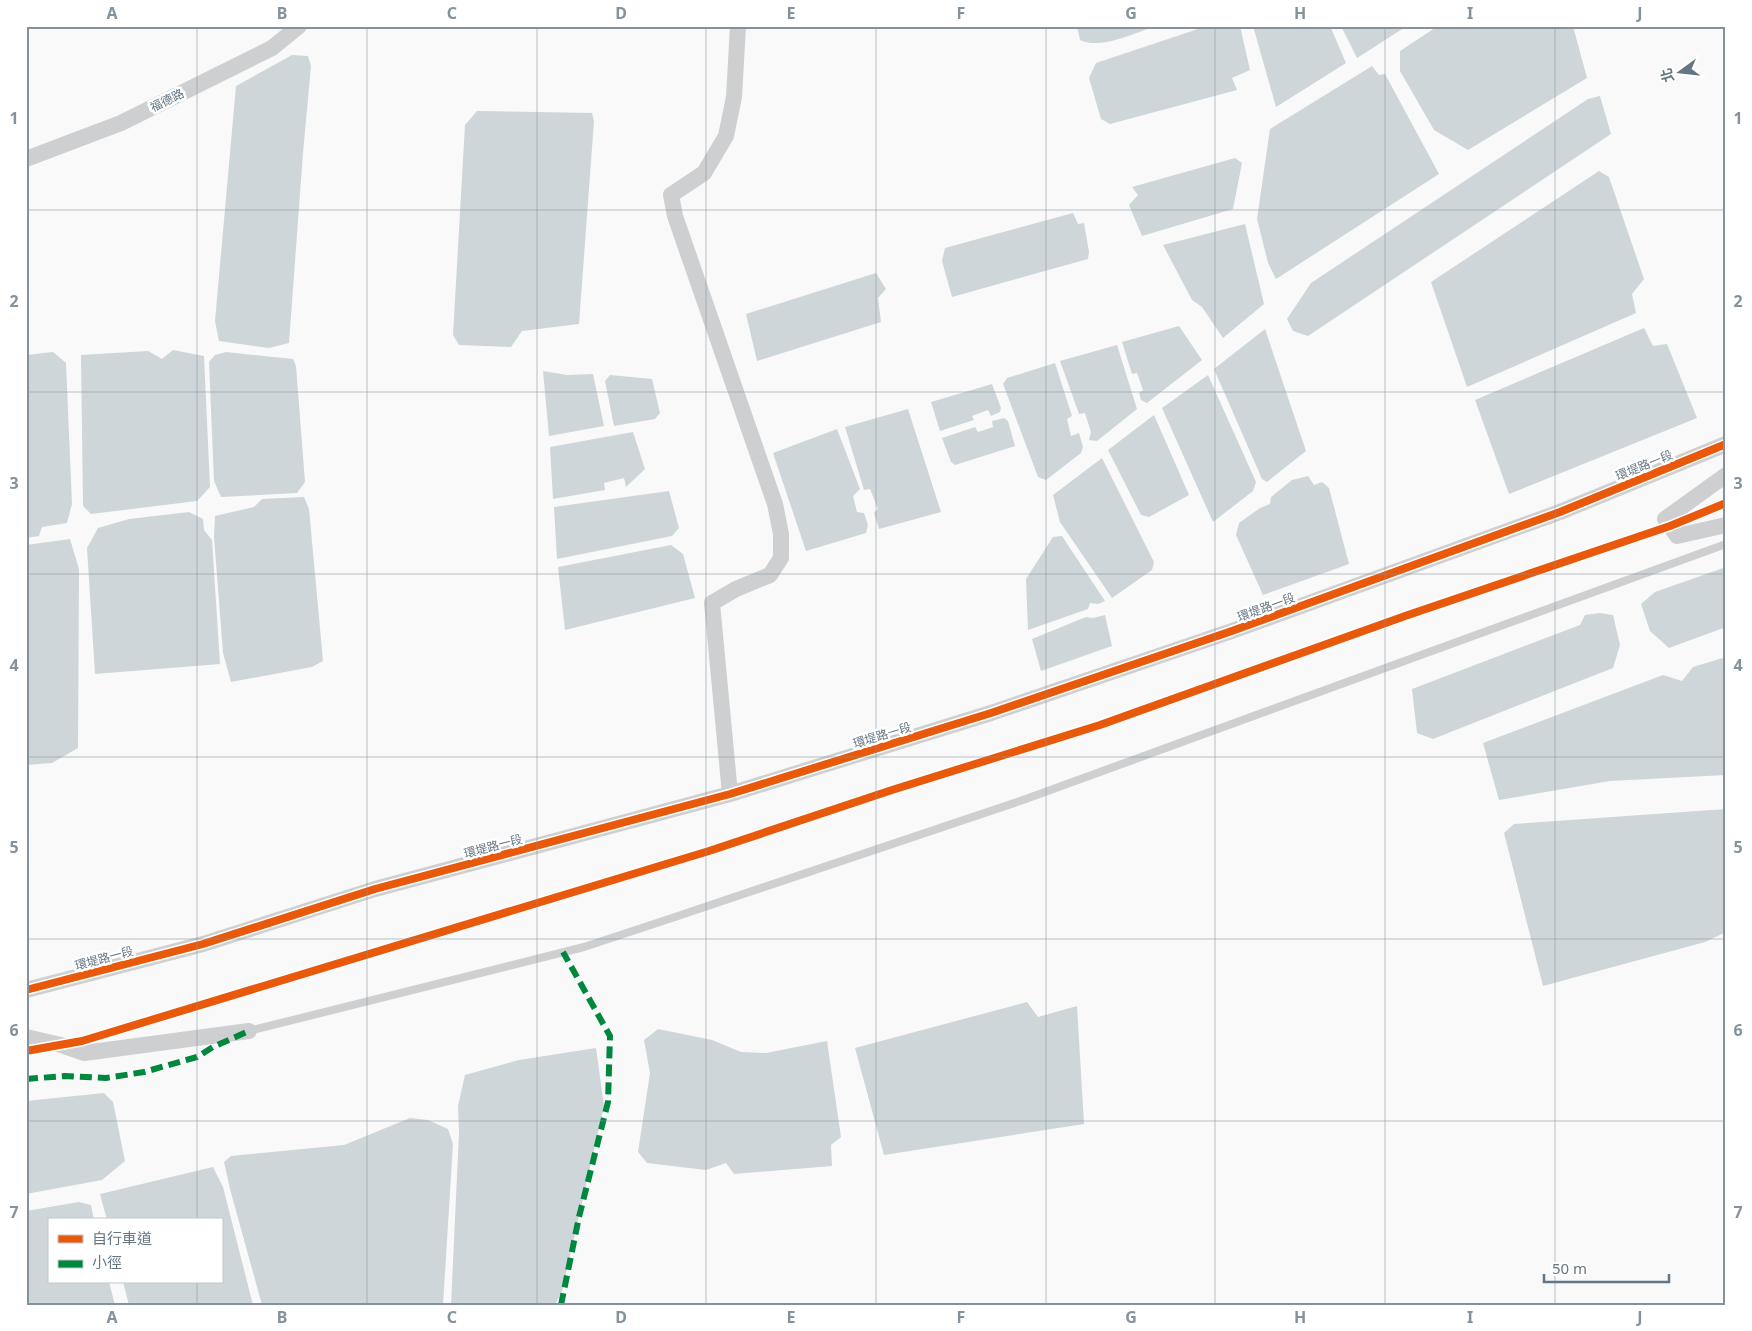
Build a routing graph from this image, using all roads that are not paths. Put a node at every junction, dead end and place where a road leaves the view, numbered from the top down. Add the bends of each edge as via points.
1 (299, 26) edge
2 (738, 26) edge
3 (26, 159) edge
4 (1726, 444) edge
5 (1726, 475) edge
6 (1726, 525) edge
7 (1726, 544) edge
8 (730, 794) junction
9 (26, 990) edge
10 (249, 1031) joint
11 (26, 1037) edge

1 - 3 street, 福德路 via 272,48 121,123
2 - 8 street via 734,97 726,136 704,173 671,194 675,216 775,504 781,534 781,558 770,575 712,603
4 - 8 street, 環堤路一段 via 1560,512 1229,632 991,712
5 - 6 street via 1665,519 1677,536
7 - 10 lane via 1023,800 675,917 584,947
8 - 9 street, 環堤路一段 via 375,889 203,944
10 - 11 street via 84,1054

